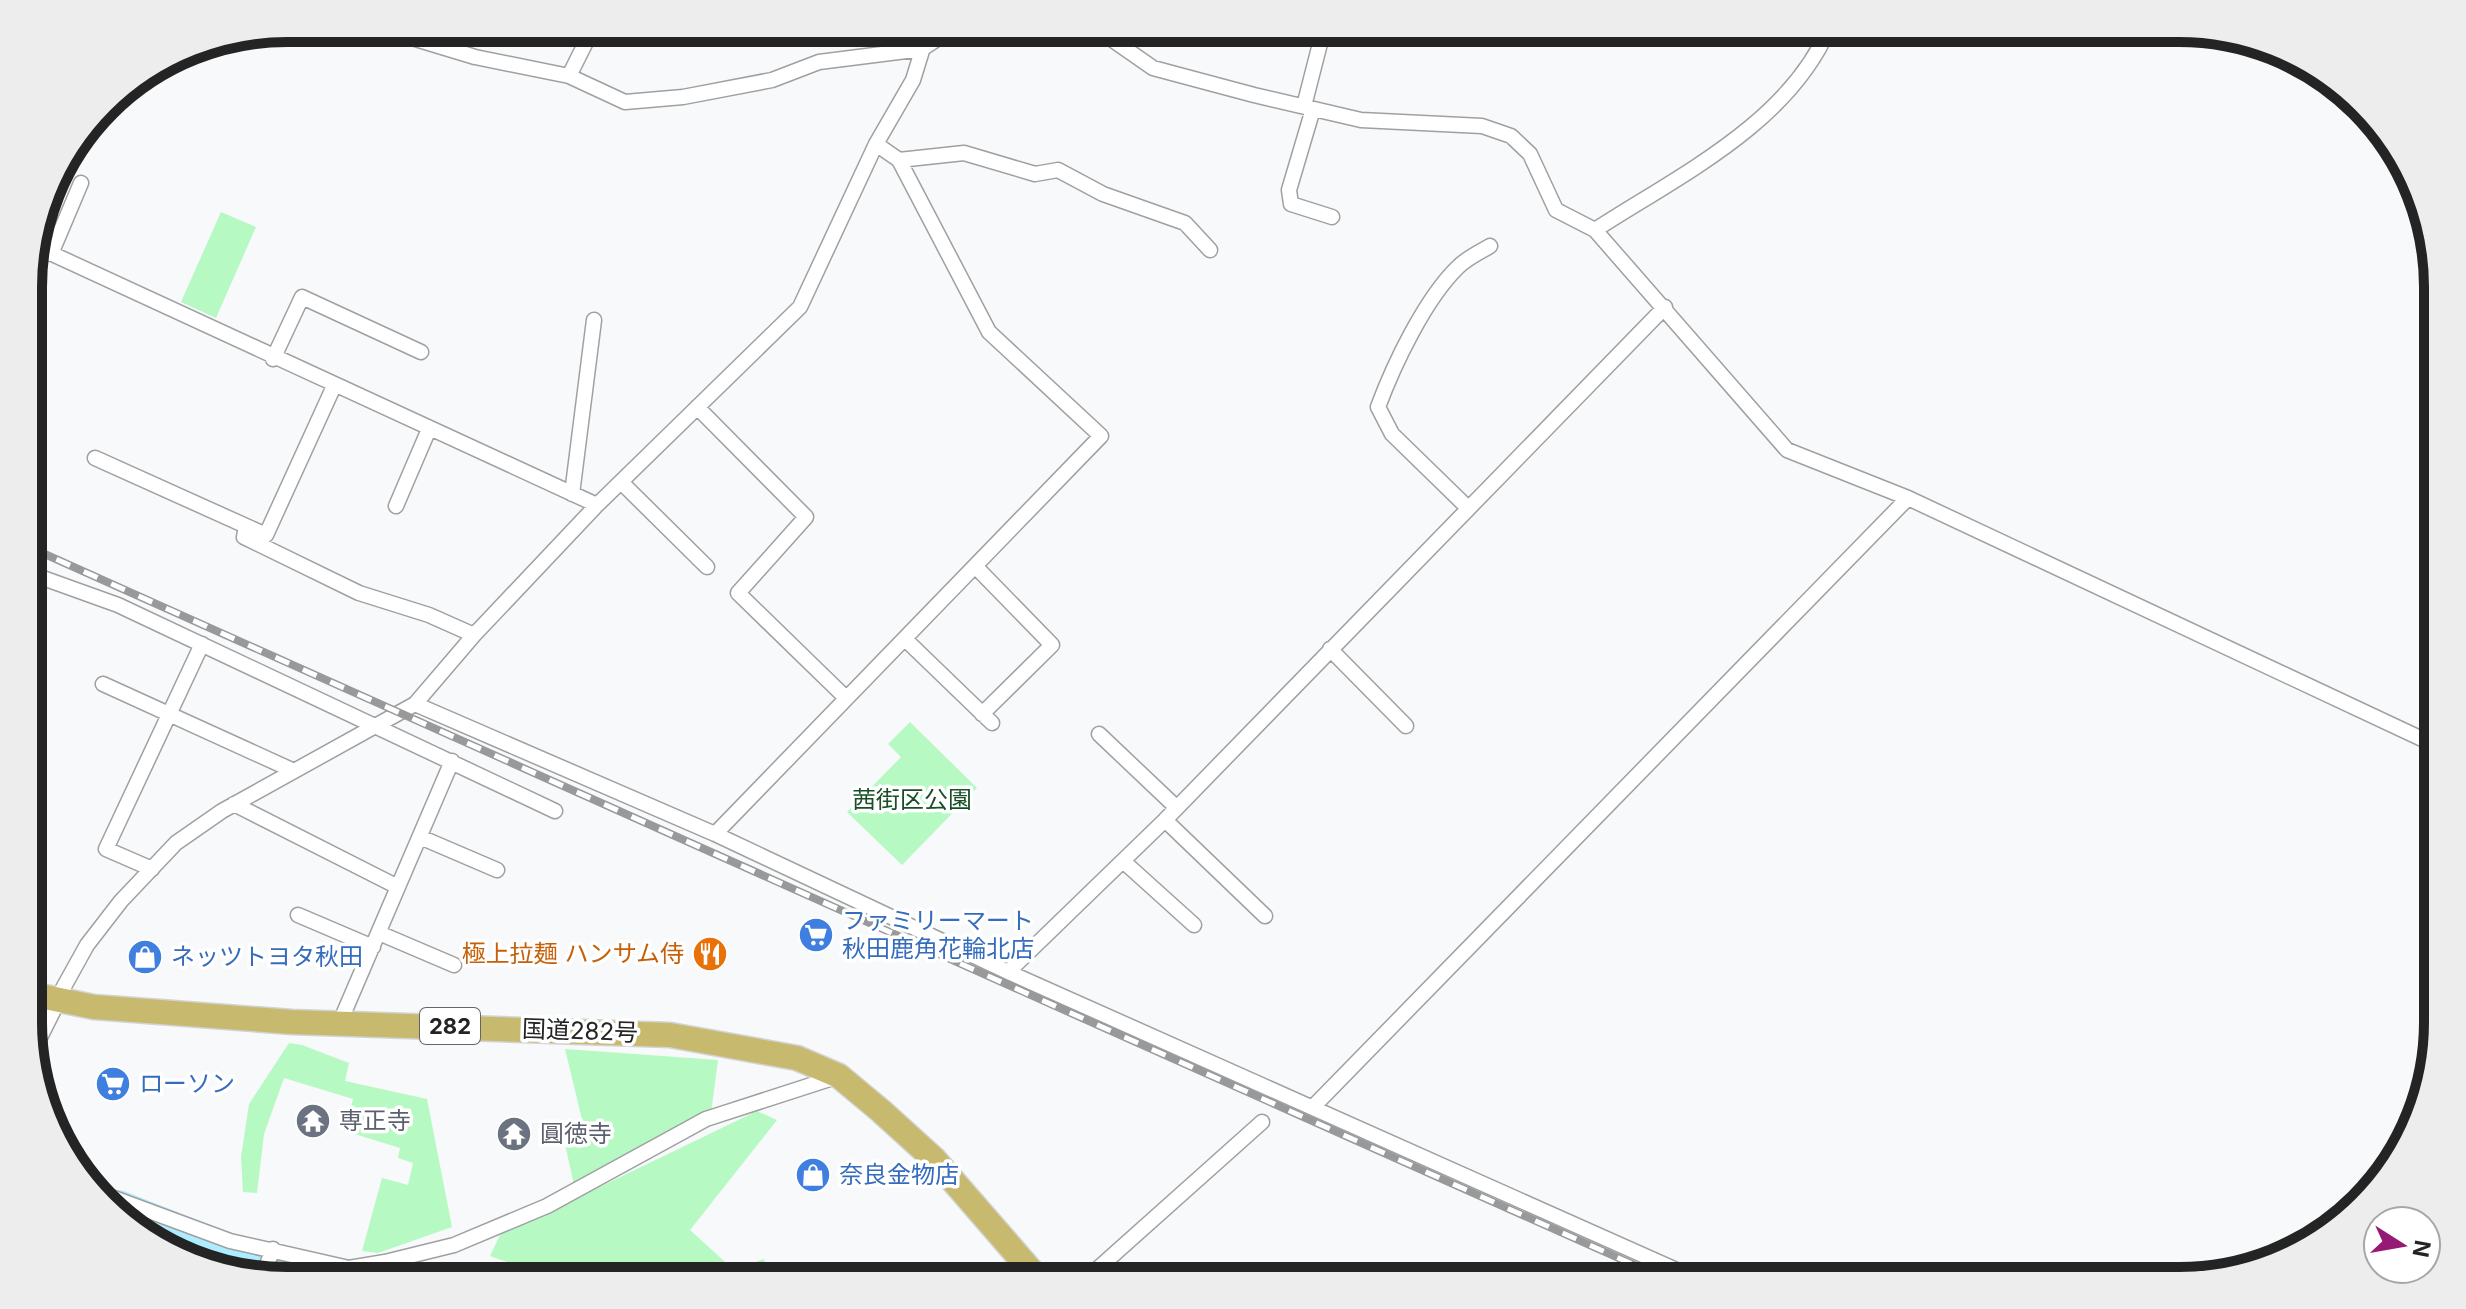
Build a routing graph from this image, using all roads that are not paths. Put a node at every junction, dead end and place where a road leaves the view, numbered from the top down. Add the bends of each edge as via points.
1 (426, 42) edge
2 (586, 42) edge
3 (924, 42) edge
4 (933, 42) edge
5 (1122, 42) edge
6 (1321, 42) edge
7 (1822, 42) edge
8 (922, 49) junction
9 (569, 76) junction
10 (1309, 108) junction
11 (876, 144) junction
12 (899, 160) junction
13 (81, 183) dead end
14 (1332, 217) dead end
15 (1595, 230) junction
16 (1490, 246) dead end
17 (1210, 250) dead end
18 (45, 251) edge
19 (51, 254) junction
20 (1665, 307) junction
21 (594, 320) dead end
22 (421, 352) dead end
23 (273, 359) junction
24 (334, 386) junction
25 (697, 407) junction
26 (429, 429) junction
27 (95, 458) dead end
28 (621, 482) junction
29 (572, 494) junction
30 (1908, 498) junction
31 (597, 505) junction
32 (396, 506) dead end
33 (1467, 507) junction
34 (246, 526) junction
35 (707, 567) dead end
36 (976, 567) junction
37 (43, 578) edge
38 (474, 635) junction
39 (906, 640) junction
40 (202, 644) junction
41 (1330, 649) junction
42 (103, 684) dead end
43 (846, 698) junction
44 (415, 704) junction
45 (168, 714) junction
46 (377, 724) junction
47 (1406, 726) dead end
48 (1099, 734) dead end
49 (2424, 740) edge
50 (452, 761) junction
51 (294, 771) junction
52 (234, 804) junction
53 (1177, 808) junction
54 (555, 811) dead end
55 (1165, 820) junction
56 (715, 834) junction
57 (420, 837) junction
58 (1123, 861) junction
59 (152, 869) junction
60 (497, 870) dead end
61 (398, 887) junction
62 (298, 915) dead end
63 (1265, 916) dead end
64 (1194, 925) dead end
65 (376, 940) junction
66 (454, 965) dead end
67 (1008, 972) junction
68 (42, 997) edge
69 (56, 1001) junction
70 (340, 1022) junction
71 (42, 1028) edge
72 (839, 1076) junction
73 (1314, 1106) junction
74 (1262, 1122) dead end
75 (119, 1200) edge
76 (273, 1250) junction
77 (266, 1266) edge
78 (1668, 1266) edge
79 (345, 1267) edge
80 (356, 1267) edge
81 (1028, 1267) edge
82 (1100, 1267) edge

1 - 9 street
2 - 9 street
3 - 8 street
4 - 8 street
5 - 10 street via 1153,68
6 - 10 street
7 - 15 street via 1806,72 1741,133
8 - 9 street via 819,62 772,80 625,102
8 - 11 street via 913,80
10 - 14 street via 1289,190 1291,204
10 - 15 street via 1361,120 1482,126 1511,136 1530,154 1556,210
11 - 12 street
11 - 25 street via 800,307
12 - 17 street via 964,153 1035,174 1058,170 1103,194 1185,223
12 - 36 street via 989,332 1101,436
13 - 19 street
15 - 20 street
16 - 33 street via 1460,265 1439,289 1378,407 1392,434
18 - 19 street
19 - 23 street
20 - 30 street via 1787,450
20 - 33 street
21 - 29 street
22 - 23 street via 302,297
23 - 24 street
24 - 26 street
24 - 34 street via 266,535
25 - 28 street
25 - 43 street via 806,517 738,593
26 - 29 street
26 - 32 street
27 - 34 street
28 - 31 street
28 - 35 street
29 - 31 street
30 - 49 street
30 - 73 street
31 - 38 street
33 - 41 street
34 - 38 street via 244,537 359,593
36 - 39 street
36 - 39 street via 1052,645 987,718
37 - 40 street
38 - 44 street
39 - 43 street
40 - 45 street
40 - 46 street
41 - 47 street
41 - 53 street
42 - 45 street
43 - 56 street
44 - 46 street
44 - 56 street
45 - 51 street
45 - 59 street via 106,849
46 - 50 street
46 - 51 street
48 - 53 street
50 - 54 street
50 - 57 street
51 - 52 street
52 - 59 street via 176,843
52 - 61 street
53 - 55 street
55 - 58 street
55 - 63 street
56 - 67 street
57 - 60 street
57 - 61 street
58 - 64 street
58 - 67 street
59 - 69 street via 87,945
61 - 65 street
62 - 65 street
65 - 66 street
65 - 70 street
67 - 73 street
68 - 69 highway, 国道282号 / 282
69 - 70 highway, 国道282号 / 282
69 - 71 street
70 - 72 highway, 国道282号 / 282 via 670,1035 797,1058
72 - 80 street via 706,1119 547,1206 454,1245
72 - 81 highway, 国道282号 / 282 via 935,1160
73 - 78 street
74 - 82 street
75 - 76 street via 230,1241
76 - 77 street
76 - 79 street

